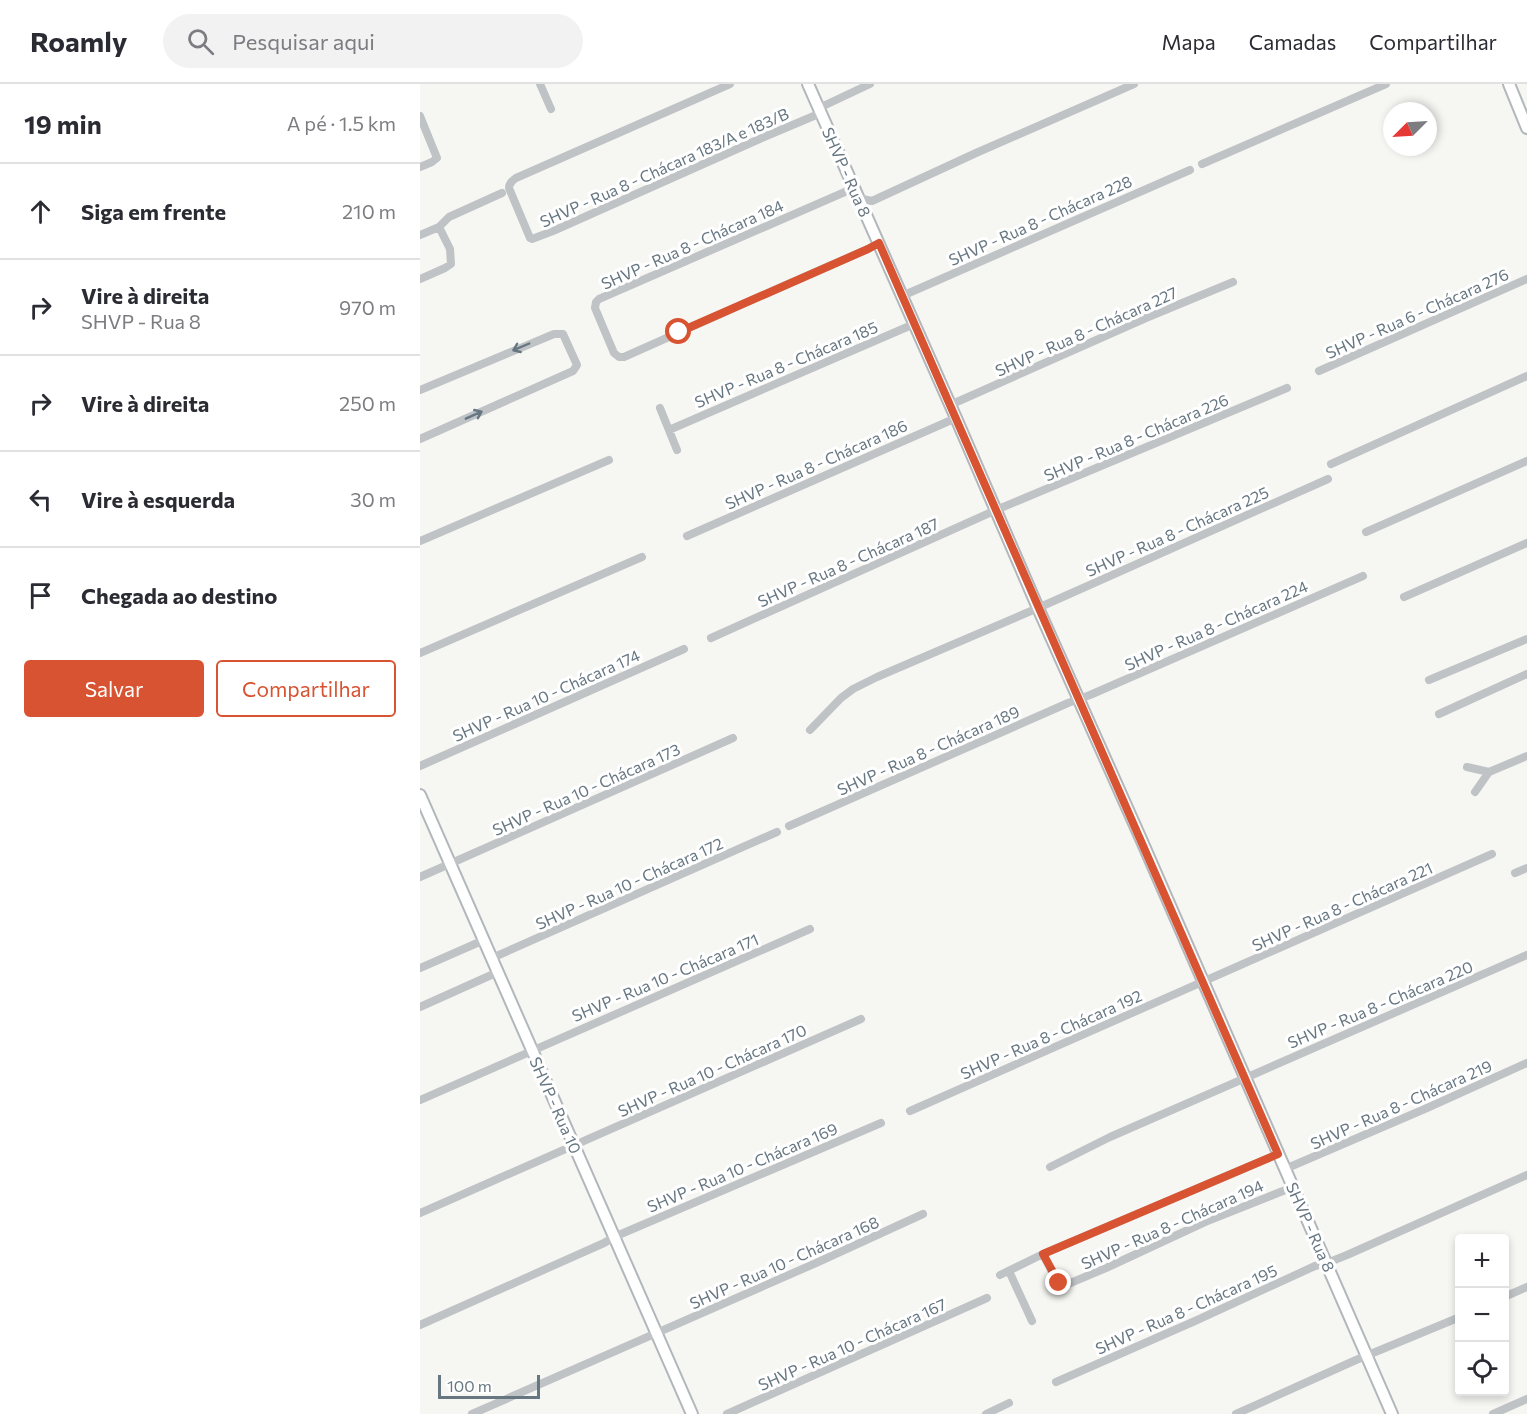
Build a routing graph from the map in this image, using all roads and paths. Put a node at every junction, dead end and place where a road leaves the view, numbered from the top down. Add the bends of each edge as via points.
1 (540, 84) edge
2 (730, 84) edge
3 (808, 84) edge
4 (870, 84) edge
5 (1134, 84) edge
6 (1386, 84) edge
7 (1509, 84) edge
8 (551, 109) dead end
9 (820, 111) junction
10 (420, 116) edge
11 (1527, 128) edge
12 (1202, 164) dead end
13 (420, 167) edge
14 (1190, 170) dead end
15 (502, 193) dead end
16 (856, 193) junction
17 (439, 227) junction
18 (420, 235) edge
19 (879, 243) junction
20 (420, 279) edge
21 (1527, 279) edge
22 (1233, 282) dead end
23 (902, 296) junction
24 (914, 324) junction
25 (1318, 371) dead end
26 (1527, 376) edge
27 (1287, 388) dead end
28 (420, 390) edge
29 (950, 405) junction
30 (660, 408) dead end
31 (956, 418) junction
32 (669, 430) junction
33 (420, 439) edge
34 (677, 450) dead end
35 (609, 460) dead end
36 (1527, 461) edge
37 (1331, 464) dead end
38 (1328, 479) dead end
39 (996, 510) junction
40 (1366, 532) dead end
41 (687, 536) dead end
42 (420, 541) edge
43 (1527, 543) edge
44 (642, 557) dead end
45 (1363, 576) dead end
46 (1404, 597) dead end
47 (1038, 608) junction
48 (711, 638) dead end
49 (1527, 639) edge
50 (684, 649) dead end
51 (420, 653) edge
52 (1527, 675) edge
53 (1429, 680) dead end
54 (1079, 699) junction
55 (1439, 714) dead end
56 (810, 730) dead end
57 (734, 738) dead end
58 (1527, 756) edge
59 (420, 766) edge
60 (1467, 767) dead end
61 (1489, 772) junction
62 (1475, 792) dead end
63 (420, 795) edge
64 (789, 826) dead end
65 (777, 832) dead end
66 (1492, 854) dead end
67 (450, 864) junction
68 (1527, 868) edge
69 (1515, 873) dead end
70 (420, 877) edge
71 (810, 929) dead end
72 (484, 940) junction
73 (1527, 955) edge
74 (492, 958) junction
75 (420, 968) edge
76 (498, 972) junction
77 (1203, 981) junction
78 (420, 1007) edge
79 (861, 1019) dead end
80 (532, 1050) junction
81 (1527, 1063) edge
82 (1244, 1078) junction
83 (420, 1100) edge
84 (910, 1111) dead end
85 (881, 1123) dead end
86 (574, 1146) junction
87 (1278, 1154) junction
88 (1050, 1167) dead end
89 (1285, 1169) junction
90 (1527, 1175) edge
91 (1293, 1187) junction
92 (420, 1213) edge
93 (923, 1214) dead end
94 (614, 1237) junction
95 (1043, 1254) junction
96 (1327, 1263) junction
97 (1008, 1271) junction
98 (1000, 1275) dead end
99 (1527, 1287) edge
100 (1509, 1295) edge
101 (987, 1298) dead end
102 (1455, 1319) edge
103 (1032, 1321) dead end
104 (420, 1325) edge
105 (656, 1334) junction
106 (1367, 1356) junction
107 (1056, 1382) dead end
108 (1527, 1399) edge
109 (1009, 1403) dead end
110 (472, 1414) edge
111 (692, 1414) edge
112 (727, 1414) edge
113 (986, 1414) edge
114 (1236, 1414) edge
115 (1392, 1414) edge
116 (1492, 1414) edge

1 - 8 street
2 - 9 street, SHVP - Rua 8 - Chácara 183/A e 183/B via 516,178 509,188 530,238
3 - 9 street, SHVP - Rua 8
4 - 9 street
5 - 16 street, SHVP - Rua 8 - Chácara 184 via 881,197 870,201
6 - 12 street
7 - 11 street
9 - 16 street, SHVP - Rua 8
10 - 13 street via 437,158
14 - 23 street, SHVP - Rua 8 - Chácara 228
15 - 17 street via 449,216
16 - 19 street, SHVP - Rua 8
16 - 19 street, SHVP - Rua 8 - Chácara 184 via 598,300 595,308 614,353 624,357
17 - 18 street
17 - 20 street via 450,249 451,264
19 - 23 street, SHVP - Rua 8
21 - 25 street, SHVP - Rua 6 - Chácara 276
22 - 29 street, SHVP - Rua 8 - Chácara 227
23 - 24 street, SHVP - Rua 8
24 - 29 street, SHVP - Rua 8
24 - 32 street, SHVP - Rua 8 - Chácara 185
26 - 37 street
27 - 39 street, SHVP - Rua 8 - Chácara 226
33 -> 28 street via 573,371 577,365 563,334 554,333
29 - 31 street, SHVP - Rua 8
30 - 32 street
31 - 39 street, SHVP - Rua 8
31 - 41 street, SHVP - Rua 8 - Chácara 186
32 - 34 street
35 - 42 street
36 - 40 street
38 - 47 street, SHVP - Rua 8 - Chácara 225
39 - 47 street, SHVP - Rua 8
39 - 48 street, SHVP - Rua 8 - Chácara 187
43 - 46 street
44 - 51 street
45 - 54 street, SHVP - Rua 8 - Chácara 224
47 - 54 street, SHVP - Rua 8
47 - 56 street, SHVP - Rua 8 - Chácara 225 via 869,681 841,698
49 - 53 street
50 - 59 street, SHVP - Rua 10 - Chácara 174
52 - 55 street
54 - 64 street, SHVP - Rua 8 - Chácara 189
54 - 77 street, SHVP - Rua 8
57 - 67 street, SHVP - Rua 10 - Chácara 173
58 - 61 street
60 - 61 street
61 - 62 street
63 - 67 street, SHVP - Rua 10
65 - 74 street, SHVP - Rua 10 - Chácara 172
66 - 77 street, SHVP - Rua 8 - Chácara 221
67 - 70 street, SHVP - Rua 10 - Chácara 173
67 - 72 street, SHVP - Rua 10
68 - 69 street
71 - 80 street, SHVP - Rua 10 - Chácara 171
72 - 74 street, SHVP - Rua 10
72 - 75 street
73 - 82 street, SHVP - Rua 8 - Chácara 220
74 - 76 street, SHVP - Rua 10
76 - 78 street
76 - 80 street, SHVP - Rua 10
77 - 82 street, SHVP - Rua 8
77 - 84 street, SHVP - Rua 8 - Chácara 192
79 - 86 street, SHVP - Rua 10 - Chácara 170
80 - 83 street, SHVP - Rua 10 - Chácara 171
80 - 86 street, SHVP - Rua 10
81 - 89 street, SHVP - Rua 8 - Chácara 219
82 - 87 street, SHVP - Rua 8
82 - 88 street, SHVP - Rua 8 - Chácara 220
85 - 94 street, SHVP - Rua 10 - Chácara 169
86 - 92 street, SHVP - Rua 10 - Chácara 170
86 - 94 street, SHVP - Rua 10
87 - 89 street, SHVP - Rua 8
87 - 95 street, SHVP - Rua 8 - Chácara 194
89 - 91 street, SHVP - Rua 8
90 - 96 street, SHVP - Rua 8 - Chácara 195
91 - 95 street, SHVP - Rua 8 - Chácara 194 via 1068,1284 1056,1280
91 - 96 street, SHVP - Rua 8
93 - 105 street, SHVP - Rua 10 - Chácara 168
94 - 104 street, SHVP - Rua 10 - Chácara 169
94 - 105 street, SHVP - Rua 10
95 - 97 street, SHVP - Rua 8 - Chácara 194
96 - 106 street, SHVP - Rua 8
96 - 107 street, SHVP - Rua 8 - Chácara 195
97 - 98 street, SHVP - Rua 8 - Chácara 194
97 - 103 street
99 - 100 street
101 - 112 street, SHVP - Rua 10 - Chácara 167
102 - 106 street
105 - 110 street, SHVP - Rua 10 - Chácara 168
105 - 111 street, SHVP - Rua 10
106 - 114 street
106 - 115 street, SHVP - Rua 8
108 - 116 street
109 - 113 street

